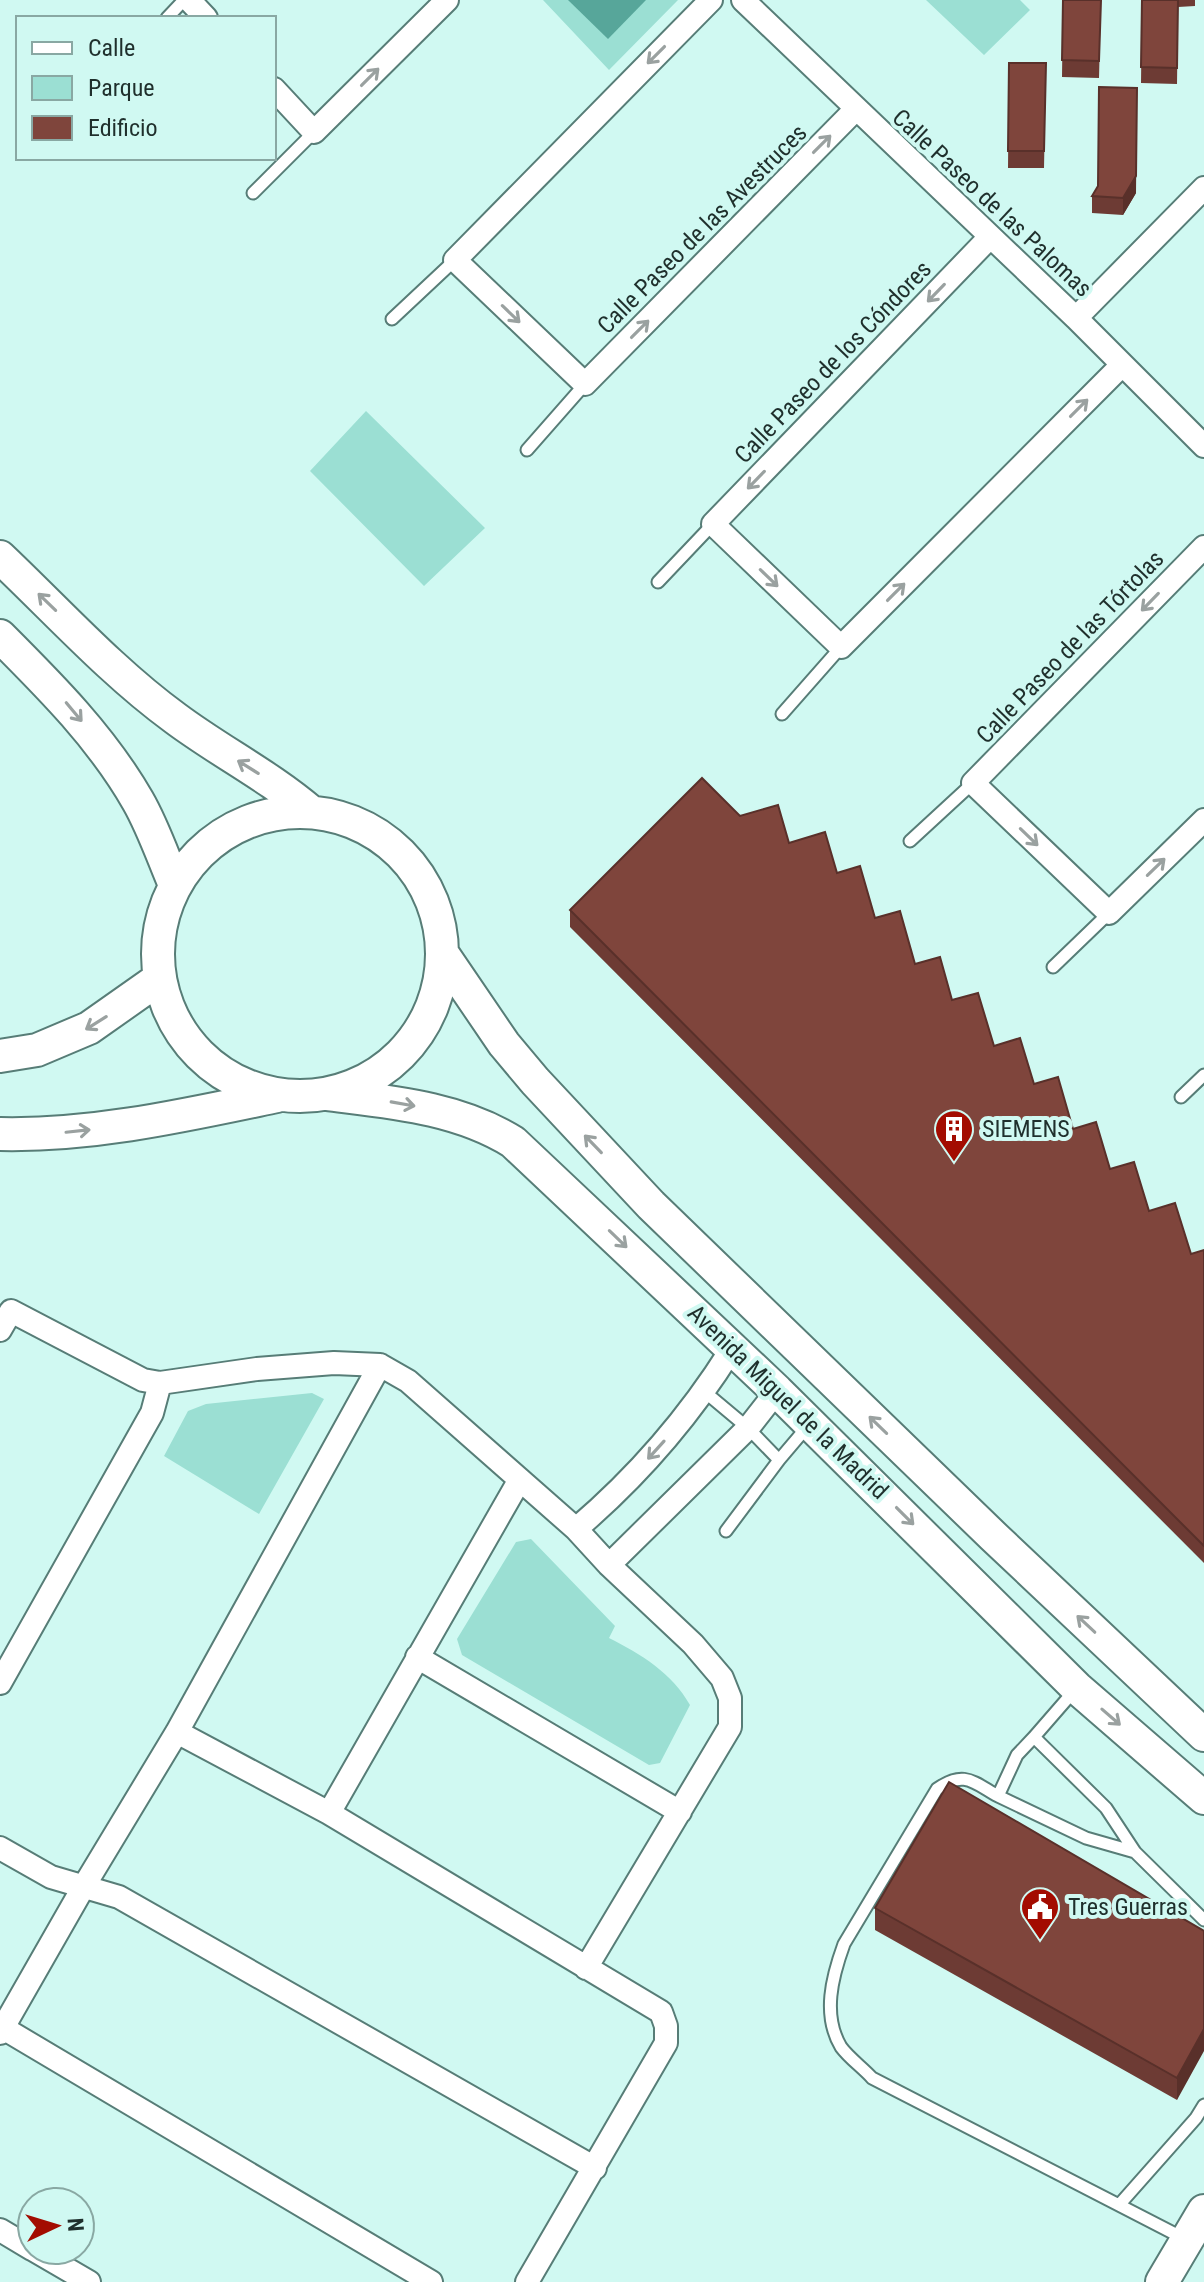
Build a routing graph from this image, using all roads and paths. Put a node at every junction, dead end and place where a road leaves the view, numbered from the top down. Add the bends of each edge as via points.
1 (187, 0) edge
2 (447, 0) edge
3 (711, 0) edge
4 (743, 0) edge
5 (169, 16) edge
6 (204, 16) edge
7 (276, 91) edge
8 (855, 110) junction
9 (314, 132) junction
10 (1204, 188) edge
11 (253, 193) dead end
12 (990, 237) junction
13 (455, 260) junction
14 (1076, 318) junction
15 (392, 319) dead end
16 (1121, 366) junction
17 (585, 384) junction
18 (1204, 446) edge
19 (527, 450) dead end
20 (713, 524) junction
21 (1204, 547) edge
22 (0, 557) edge
23 (658, 582) dead end
24 (0, 636) edge
25 (841, 647) junction
26 (782, 714) dead end
27 (973, 783) junction
28 (311, 812) junction
29 (1204, 820) edge
30 (910, 841) dead end
31 (175, 885) junction
32 (1109, 913) junction
33 (442, 953) junction
34 (1053, 967) dead end
35 (160, 978) junction
36 (0, 1056) edge
37 (1204, 1075) edge
38 (326, 1094) junction
39 (283, 1095) junction
40 (1181, 1097) dead end
41 (0, 1134) edge
42 (4, 1315) edge
43 (731, 1350) junction
44 (380, 1365) junction
45 (160, 1383) junction
46 (777, 1391) junction
47 (705, 1392) junction
48 (811, 1423) junction
49 (748, 1428) junction
50 (779, 1460) junction
51 (519, 1481) junction
52 (576, 1529) junction
53 (726, 1531) dead end
54 (609, 1565) junction
55 (417, 1657) junction
56 (0, 1683) edge
57 (1077, 1688) junction
58 (177, 1732) junction
59 (1204, 1735) edge
60 (1034, 1737) junction
61 (998, 1796) junction
62 (1200, 1797) edge
63 (680, 1812) junction
64 (329, 1813) junction
65 (0, 1848) edge
66 (1135, 1852) junction
67 (84, 1886) junction
68 (1204, 1920) edge
69 (586, 1968) junction
70 (2, 2030) edge
71 (1204, 2105) edge
72 (595, 2168) junction
73 (1119, 2205) junction
74 (1204, 2211) edge
75 (1187, 2240) junction
76 (61, 2266) edge
77 (89, 2282) edge
78 (431, 2282) edge
79 (527, 2282) edge
80 (1162, 2282) edge

1 - 5 lane
1 - 6 street
9 -> 2 street
3 -> 13 street
4 - 8 street, Calle Paseo de las Palomas
7 - 9 street
8 - 12 street, Calle Paseo de las Palomas
17 -> 8 street, Calle Paseo de las Avestruces
9 - 11 lane
10 - 14 street
12 - 14 street, Calle Paseo de las Palomas
12 -> 20 street, Calle Paseo de los Cóndores
13 - 15 lane
13 -> 17 street
14 - 16 street, Calle Paseo de las Palomas
16 - 18 street, Calle Paseo de las Palomas
25 -> 16 street
17 - 19 lane, Calle Paseo de las Avestruces
20 - 23 lane, Calle Paseo de los Cóndores
20 -> 25 street
21 -> 27 street, Calle Paseo de las Tórtolas
28 -> 22 main road via 173,717
24 -> 31 main road via 102,746 138,801
25 - 26 lane
27 - 30 lane, Calle Paseo de las Tórtolas
27 -> 32 street
28 - 31 main road via 270,814 232,828 200,852
28 - 33 main road via 345,819 377,834 404,857 424,885 437,918
32 -> 29 street
31 - 35 main road via 160,930
32 - 34 lane
33 - 38 main road via 435,996 409,1045 376,1073
59 -> 33 main road, Avenida Miguel de la Madrid via 651,1205 504,1044
35 -> 36 main road via 89,1028 37,1050
35 - 39 main road via 178,1027 202,1057 234,1080
37 - 40 lane
38 - 39 main road
38 -> 43 main road, Avenida Miguel de la Madrid via 443,1113 513,1142
41 -> 39 main road via 78,1132
42 - 45 street via 143,1380
43 - 46 main road, Avenida Miguel de la Madrid
43 - 47 street
44 - 45 street via 257,1369
44 - 51 street via 408,1381
44 - 58 street
45 - 56 street via 152,1413
46 - 48 main road, Avenida Miguel de la Madrid
46 - 49 street
47 - 49 lane
47 -> 52 street via 612,1497
48 - 50 lane
48 -> 57 main road, Avenida Miguel de la Madrid
49 - 50 lane
49 - 54 street
50 - 53 lane
51 - 52 street
51 - 55 street
52 - 54 street
54 - 63 street via 693,1644 722,1678 730,1698 730,1727
55 - 63 street
55 - 64 street
57 - 60 lane
57 -> 62 main road, Avenida Miguel de la Madrid
58 - 64 street
58 - 67 street
60 - 61 lane via 1017,1755
60 - 66 lane via 1106,1808
61 - 66 lane via 1094,1841
61 - 73 lane via 965,1777 950,1779 937,1789 844,1944 829,2016 842,2047 872,2078
63 - 69 street
64 - 69 street
65 - 67 street via 51,1877
66 - 68 lane
67 - 70 street
67 - 72 street via 119,1897
69 - 72 street via 661,2012 666,2026 666,2043
70 - 78 street
71 - 73 lane
72 - 79 street
73 - 75 lane
74 - 75 main road
75 - 80 main road
76 - 77 street

